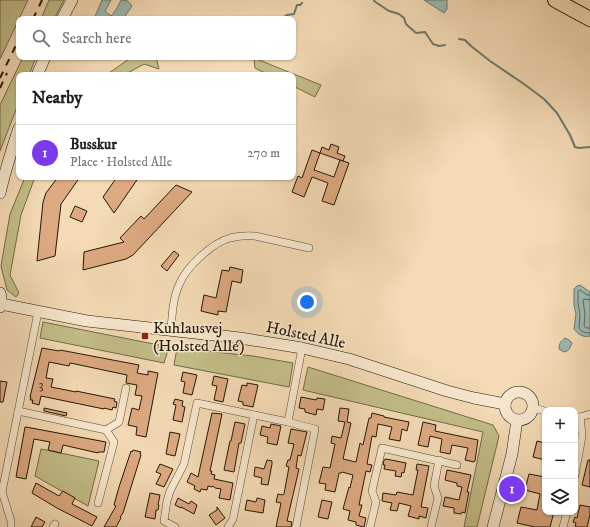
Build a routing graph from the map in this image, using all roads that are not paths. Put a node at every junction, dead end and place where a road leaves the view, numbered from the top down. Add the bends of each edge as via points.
1 (72, 0) edge
2 (555, 0) edge
3 (570, 0) edge
4 (590, 11) edge
5 (64, 16) edge
6 (590, 19) edge
7 (44, 60) edge
8 (38, 72) edge
9 (16, 138) edge
10 (0, 193) edge
11 (309, 248) dead end
12 (0, 293) edge
13 (0, 306) edge
14 (38, 312) junction
15 (171, 330) junction
16 (302, 348) junction
17 (126, 388) dead end
18 (505, 404) junction
19 (534, 408) junction
20 (542, 410) edge
21 (18, 411) junction
22 (590, 414) edge
23 (254, 415) junction
24 (578, 417) edge
25 (517, 420) junction
26 (288, 422) junction
27 (106, 430) junction
28 (578, 458) edge
29 (439, 460) junction
30 (457, 465) dead end
31 (98, 503) dead end
32 (566, 515) edge
33 (11, 527) edge
34 (175, 527) edge
35 (228, 527) edge
36 (296, 527) edge
37 (370, 527) edge
38 (431, 527) edge
39 (493, 527) edge
40 (563, 527) edge

1 - 5 street
2 - 6 highway
3 - 4 highway
7 - 8 street
9 - 10 street
11 - 15 street via 246,235 219,243 192,264 183,276 176,295
12 - 13 street
13 - 14 street, Holsted Alle
14 - 15 street, Holsted Alle via 87,321
14 - 21 street
15 - 16 street, Holsted Alle via 247,338
16 - 18 street, Holsted Alle via 349,359 446,391
16 - 26 street
17 - 27 street via 119,422
18 - 19 street via 509,395 518,391 532,398
18 - 25 street via 506,413
19 - 20 street
19 - 25 street via 526,419
21 - 27 street
21 - 33 street via 2,492
22 - 24 street
23 - 26 street
23 - 34 street via 197,404 184,464 167,501 164,521
23 - 35 street via 233,519
24 - 28 street via 582,434
25 - 39 street via 512,454
26 - 36 street via 315,429
27 - 31 street via 114,442
29 - 30 street
29 - 37 street via 382,448 372,491 376,502
29 - 38 street via 434,486 438,498
32 - 40 street

